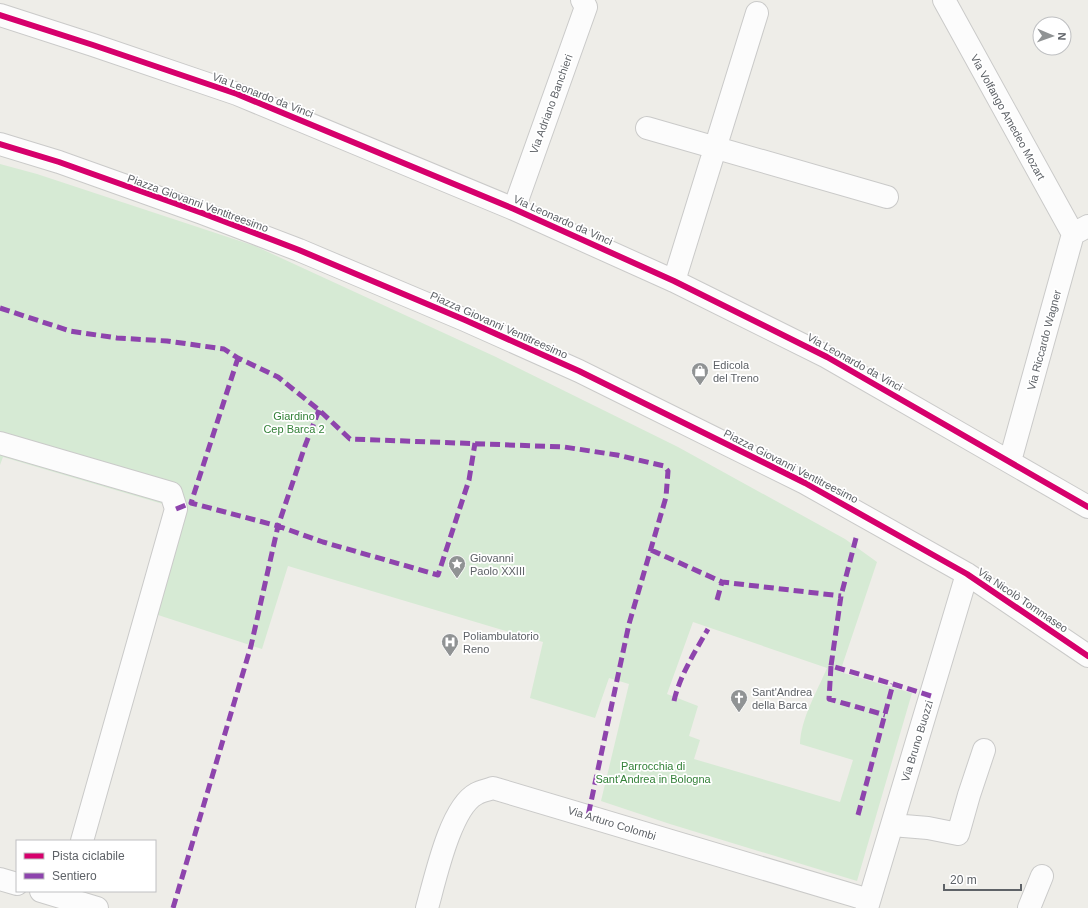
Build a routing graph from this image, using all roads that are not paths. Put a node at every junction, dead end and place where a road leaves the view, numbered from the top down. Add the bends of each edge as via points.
1 (944, 0) edge
2 (589, 2) edge
3 (757, 13) dead end
4 (0, 15) edge
5 (647, 128) dead end
6 (0, 144) edge
7 (715, 148) junction
8 (887, 197) dead end
9 (514, 209) junction
10 (1080, 230) edge
11 (674, 281) junction
12 (0, 443) edge
13 (1010, 461) junction
14 (1088, 507) edge
15 (968, 574) junction
16 (1088, 656) edge
17 (984, 750) dead end
18 (892, 825) junction
19 (82, 840) edge
20 (1042, 876) dead end
21 (0, 879) edge
22 (16, 884) edge
23 (47, 892) edge
24 (66, 895) edge
25 (868, 904) edge
26 (97, 908) edge
27 (427, 908) edge
28 (1029, 908) edge

1 - 10 street, Via Volfango Amedeo Mozart
2 - 9 street, Via Adriano Banchieri
3 - 7 street
4 - 9 street, Via Leonardo da Vinci via 237,94
5 - 7 street
6 - 15 street, Piazza Giovanni Ventitreesimo via 59,162 299,250 465,320 579,371 805,483
7 - 8 street
7 - 11 street
9 - 11 street, Via Leonardo da Vinci
10 - 13 street, Via Riccardo Wagner
11 - 13 street, Via Leonardo da Vinci via 827,357
12 - 19 street via 171,493 176,509
13 - 14 street, Via Leonardo da Vinci
15 - 16 street, Via Nicolò Tommaseo
15 - 18 street, Via Bruno Buozzi
17 - 18 street via 958,834
18 - 25 street, Via Bruno Buozzi
20 - 28 street
21 - 22 street
23 - 24 street
24 - 26 street
25 - 27 street, Via Arturo Colombi via 494,788 475,794 462,808 450,828

